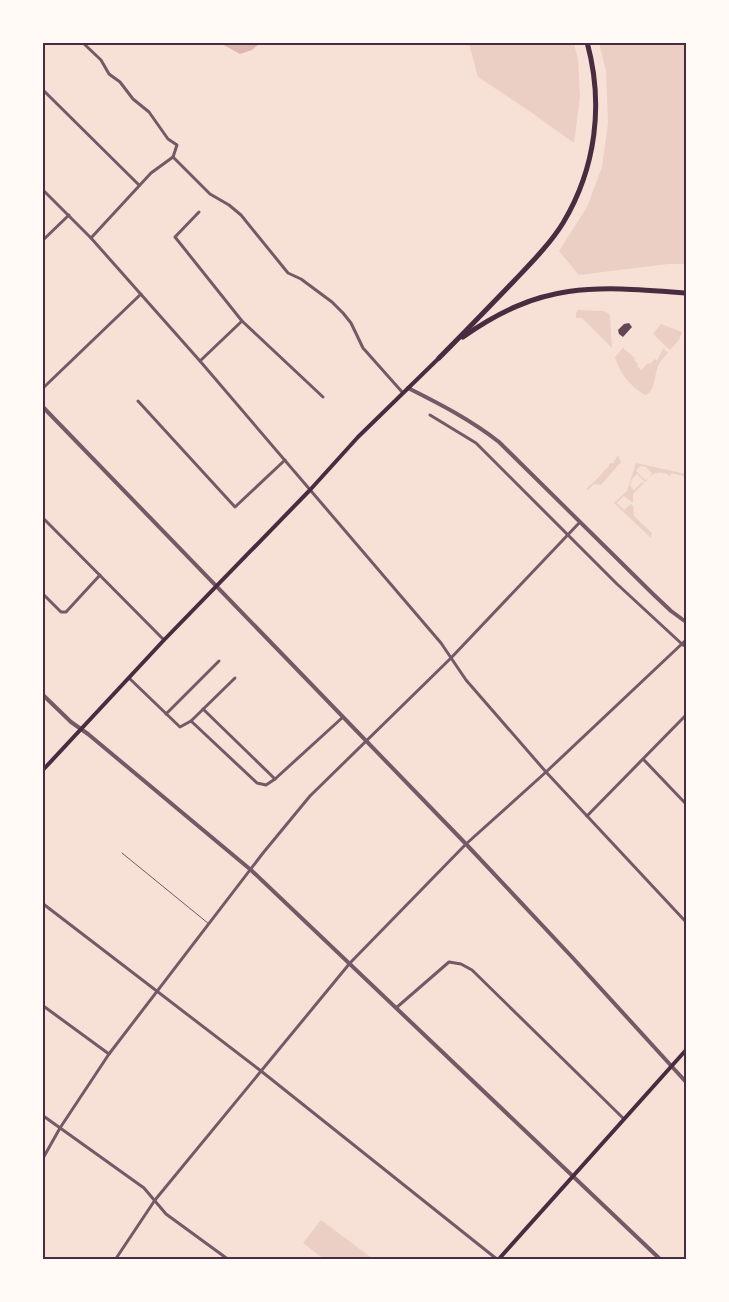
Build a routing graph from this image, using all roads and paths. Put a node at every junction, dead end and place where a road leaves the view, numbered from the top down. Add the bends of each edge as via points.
1 (82, 42) edge
2 (587, 42) edge
3 (42, 89) edge
4 (173, 156) junction
5 (139, 186) junction
6 (42, 189) edge
7 (199, 212) dead end
8 (69, 215) junction
9 (92, 238) junction
10 (42, 241) edge
11 (686, 293) edge
12 (141, 294) junction
13 (242, 321) junction
14 (439, 358) junction
15 (200, 361) junction
16 (408, 388) junction
17 (42, 389) edge
18 (403, 394) junction
19 (323, 397) dead end
20 (138, 401) dead end
21 (43, 407) edge
22 (430, 415) dead end
23 (285, 460) junction
24 (310, 490) junction
25 (42, 517) edge
26 (580, 522) junction
27 (569, 535) junction
28 (100, 575) junction
29 (216, 585) junction
30 (42, 593) edge
31 (686, 622) edge
32 (164, 640) junction
33 (686, 640) edge
34 (685, 646) edge
35 (451, 658) junction
36 (219, 661) dead end
37 (129, 678) junction
38 (235, 678) dead end
39 (42, 694) edge
40 (203, 709) junction
41 (166, 714) junction
42 (686, 716) edge
43 (343, 718) junction
44 (191, 721) junction
45 (81, 730) junction
46 (367, 742) junction
47 (644, 760) junction
48 (42, 771) edge
49 (546, 772) junction
50 (275, 779) junction
51 (686, 804) edge
52 (588, 816) junction
53 (466, 844) junction
54 (122, 853) dead end
55 (251, 870) junction
56 (42, 903) edge
57 (686, 922) edge
58 (209, 924) junction
59 (350, 963) junction
60 (157, 991) junction
61 (42, 1005) edge
62 (396, 1008) junction
63 (686, 1050) edge
64 (109, 1054) junction
65 (672, 1067) junction
66 (261, 1071) junction
67 (686, 1082) edge
68 (42, 1115) edge
69 (624, 1119) junction
70 (60, 1128) junction
71 (42, 1160) edge
72 (573, 1176) junction
73 (156, 1200) junction
74 (115, 1260) edge
75 (229, 1260) edge
76 (498, 1260) edge
77 (661, 1260) edge

1 - 4 street via 177,145
2 - 14 highway via 596,94 596,121 584,178 573,204 562,225 536,258
3 - 5 street
4 - 5 street
4 - 18 street via 210,194 241,215 288,273 309,284 343,313 363,348
5 - 9 street
6 - 8 street
7 - 13 street via 175,237
8 - 9 street
8 - 10 street
9 - 12 street
11 - 14 highway via 608,288 546,295 492,318
12 - 15 street
12 - 17 street
13 - 15 street
13 - 19 street
14 - 16 main road
15 - 23 street
16 - 18 main road
16 - 26 street via 485,430
18 - 24 main road
20 - 23 street via 234,506
21 - 29 street
22 - 27 street via 476,443
23 - 24 street
24 - 29 main road
24 - 35 street
25 - 28 street
26 - 27 street
26 - 31 street
27 - 34 street via 616,584
27 - 35 street
28 - 30 street via 66,612 61,612
28 - 32 street
29 - 32 main road
29 - 43 street
32 - 37 main road
33 - 34 street
34 - 49 street
35 - 46 street
35 - 49 street via 466,680
36 - 41 street
37 - 41 street
37 - 45 main road
38 - 40 street
39 - 45 street
40 - 44 street
40 - 50 street
41 - 44 street via 180,727
42 - 47 street
43 - 46 street
43 - 50 street
44 - 50 street via 258,783 266,785
45 - 48 main road
45 - 55 street
46 - 53 street
46 - 55 street via 310,796
47 - 51 street
47 - 52 street
49 - 52 street
49 - 53 street
52 - 57 street
53 - 59 street
53 - 65 street
54 - 58 lane
55 - 58 street
55 - 59 street
56 - 60 street
58 - 60 street
59 - 62 street
59 - 66 street
60 - 64 street
60 - 66 street
61 - 64 street
62 - 69 street via 449,962 461,964 472,970
62 - 72 street
63 - 65 main road
64 - 70 street
65 - 67 street
65 - 69 main road
66 - 73 street
66 - 76 street
68 - 70 street
69 - 72 main road
70 - 71 street
70 - 73 street
72 - 76 main road
72 - 77 street
73 - 74 street
73 - 75 street via 166,1214

